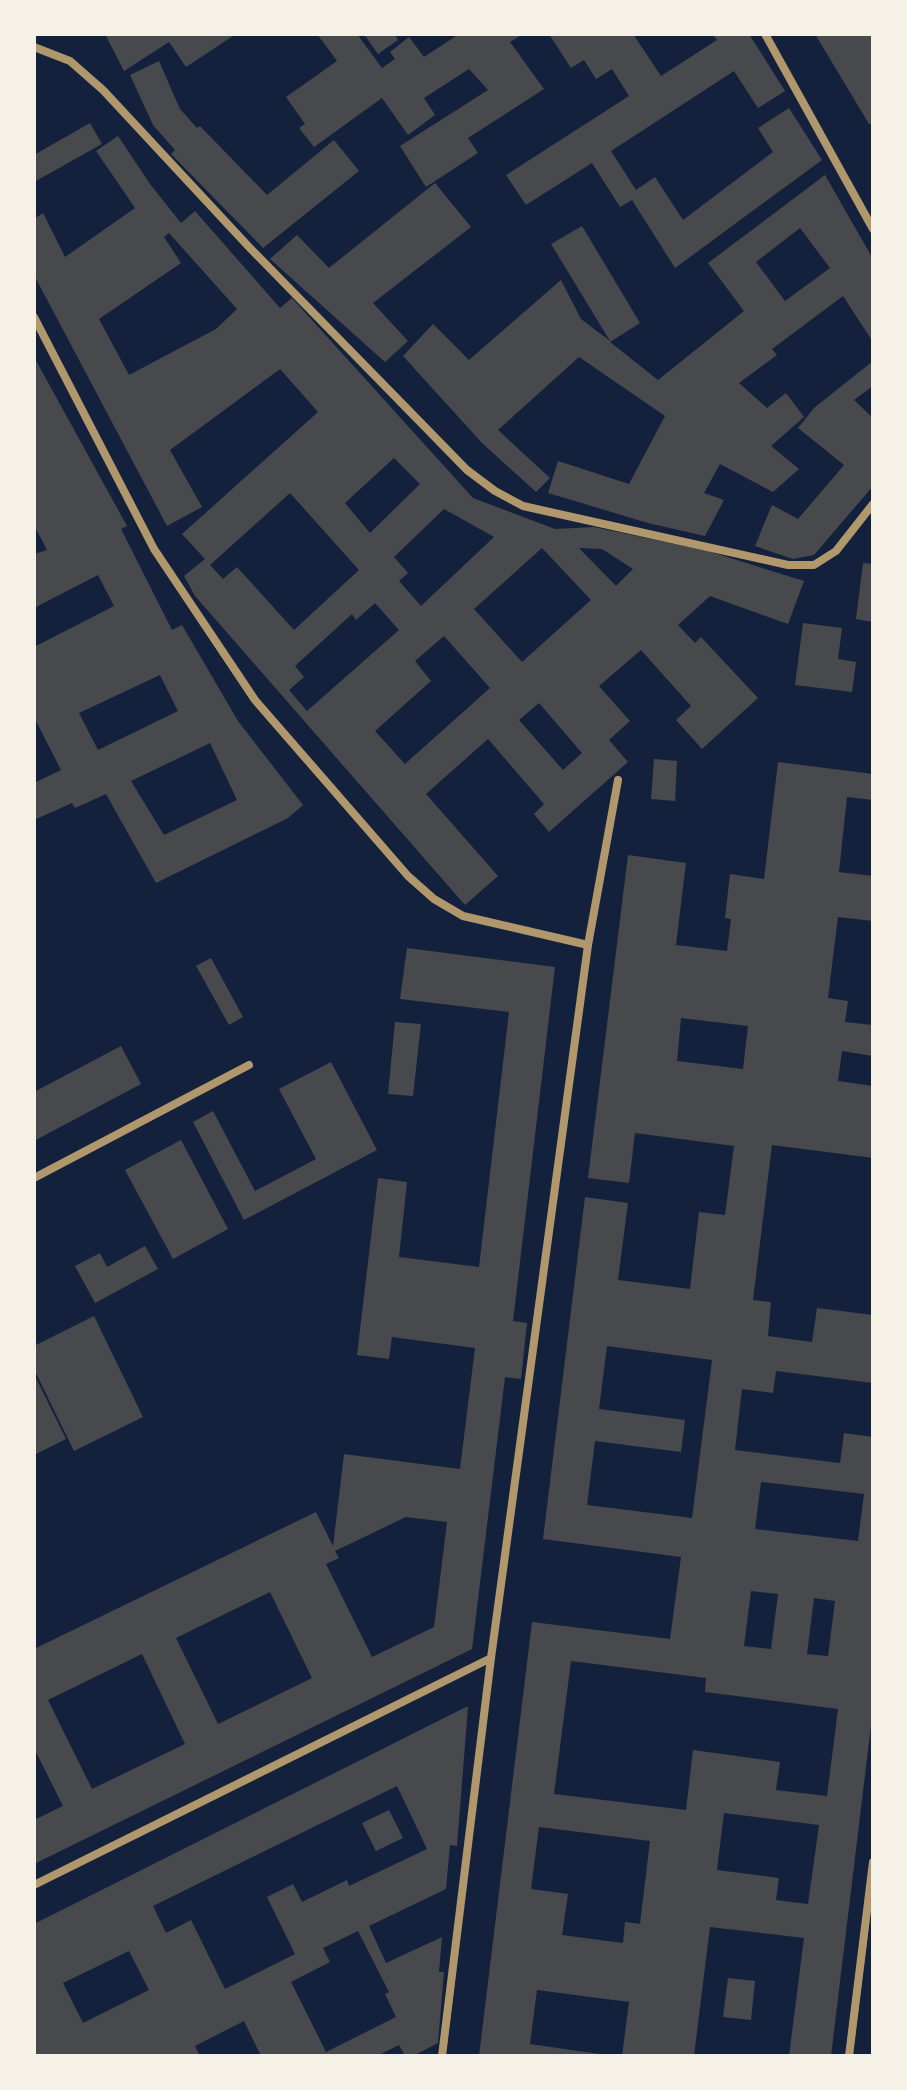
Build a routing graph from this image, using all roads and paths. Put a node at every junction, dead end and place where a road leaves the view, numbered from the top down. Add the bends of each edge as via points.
1 (765, 34) edge
2 (34, 47) edge
3 (873, 229) edge
4 (34, 317) edge
5 (873, 504) edge
6 (618, 780) dead end
7 (588, 945) junction
8 (249, 1065) dead end
9 (34, 1178) edge
10 (491, 1658) junction
11 (873, 1862) edge
12 (34, 1885) edge
13 (442, 2056) edge
14 (849, 2056) edge

1 - 3 street
2 - 5 street via 70,61 103,90 249,247 467,470 495,491 523,506 788,565 814,565 836,551
4 - 7 street via 154,549 255,700 408,876 463,916
6 - 7 street
7 - 10 street
8 - 9 street
10 - 12 street
10 - 13 street
11 - 14 street

